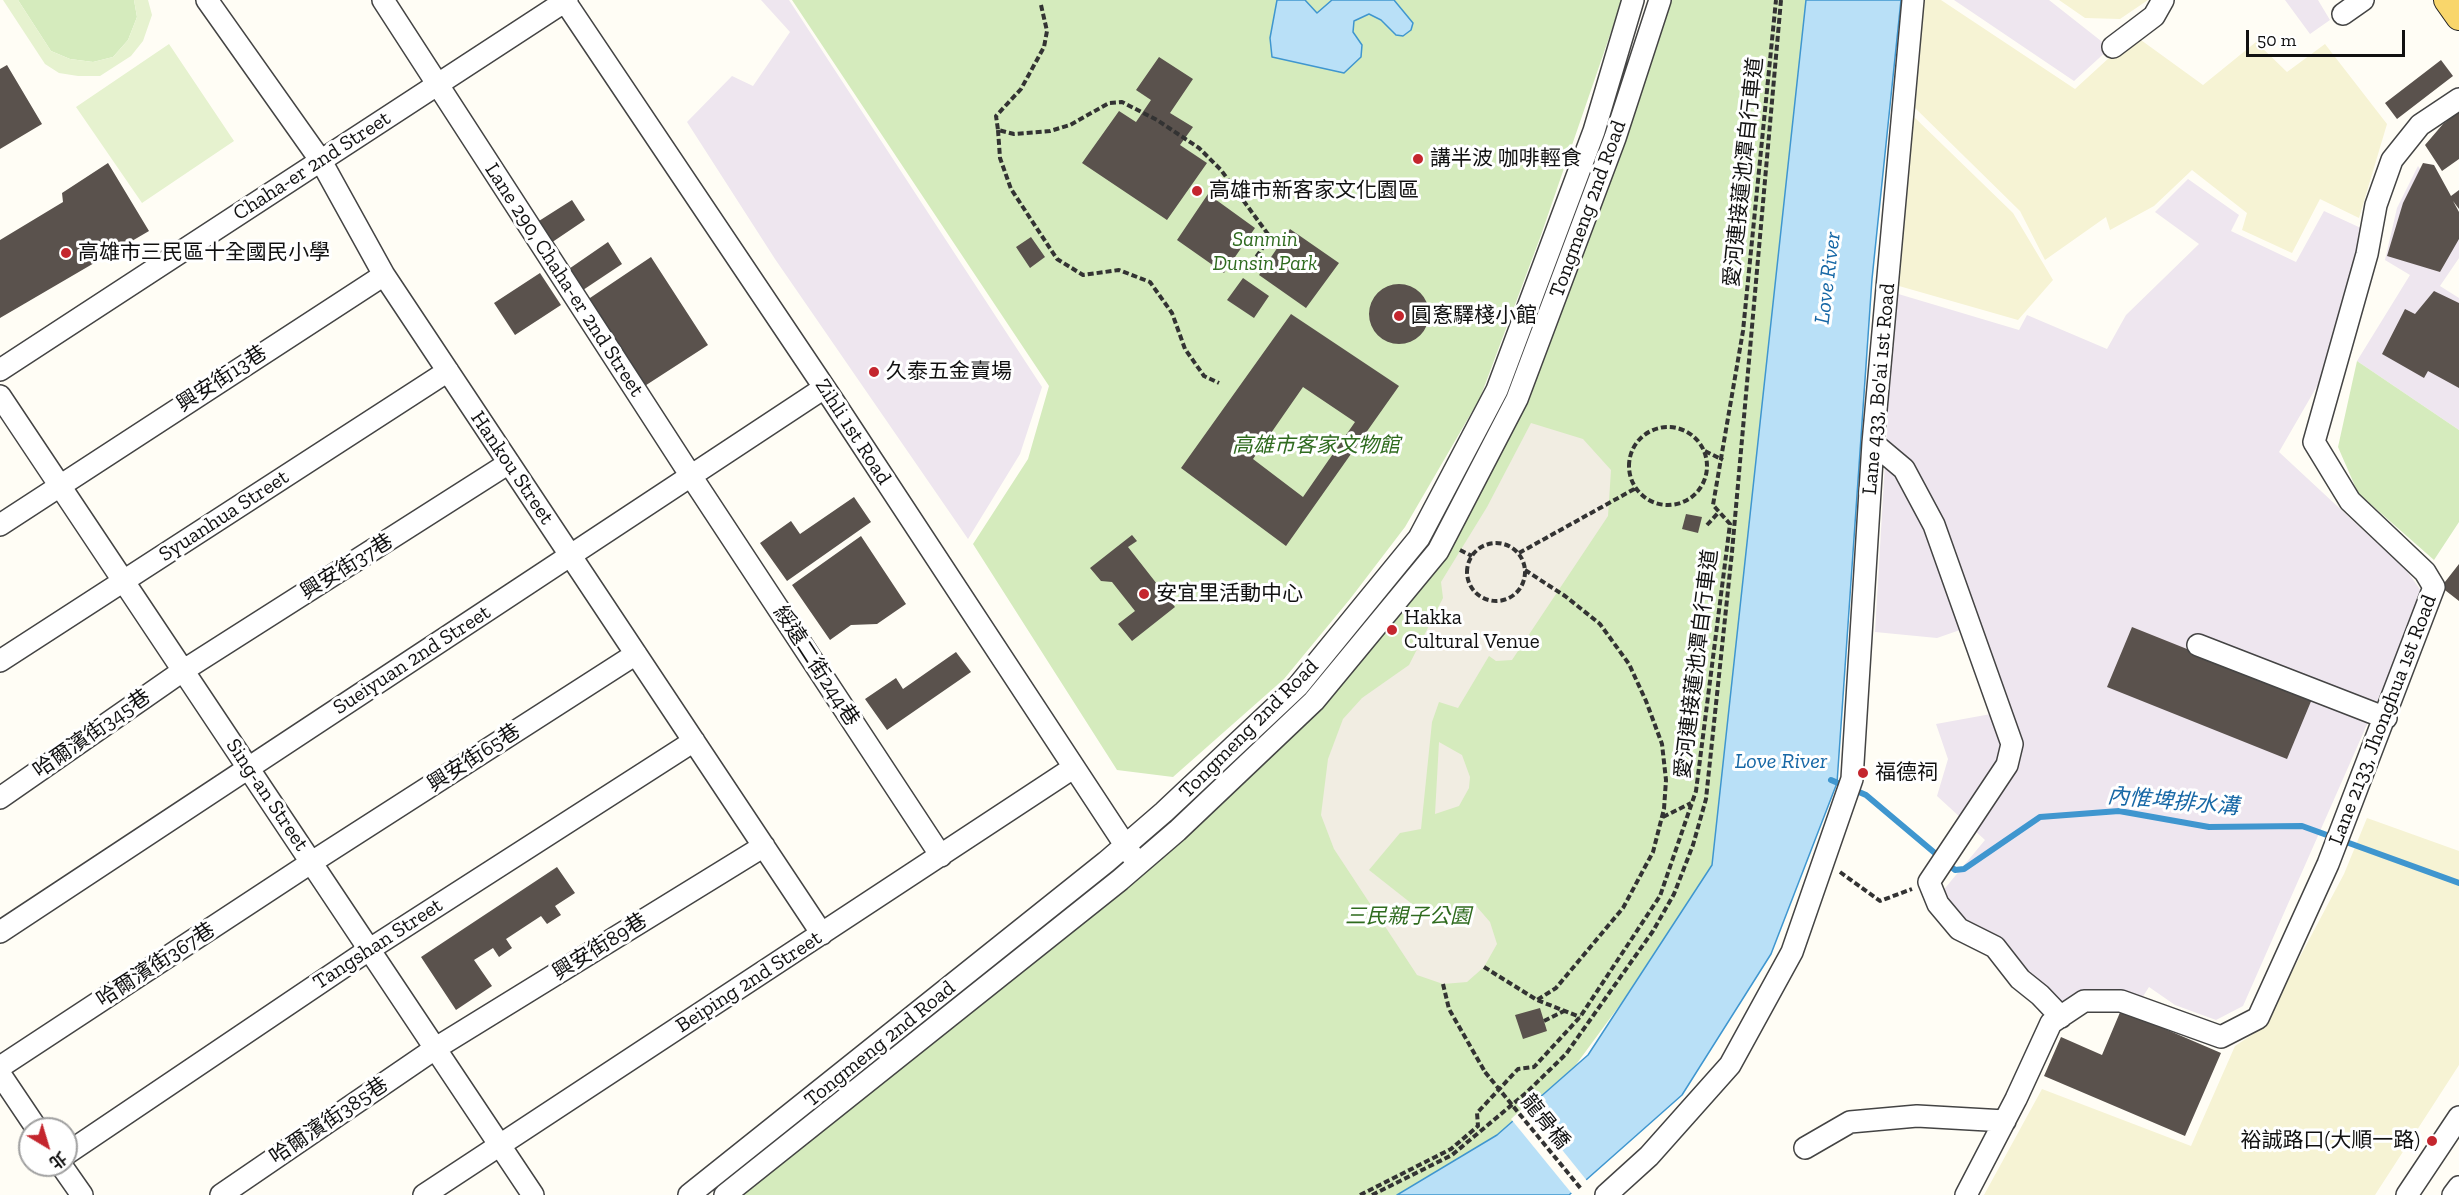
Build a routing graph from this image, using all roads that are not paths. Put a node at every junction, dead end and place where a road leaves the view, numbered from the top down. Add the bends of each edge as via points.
1 (207, 0) edge
2 (383, 0) edge
3 (566, 0) edge
4 (1634, 0) edge
5 (1659, 0) edge
6 (1913, 0) edge
7 (2163, 0) edge
8 (2363, 0) edge
9 (2447, 0) edge
10 (2343, 15) dead end
11 (2459, 17) edge
12 (2113, 47) dead end
13 (437, 83) junction
14 (2459, 99) edge
15 (321, 161) junction
16 (384, 275) junction
17 (0, 370) edge
18 (448, 371) junction
19 (824, 388) junction
20 (0, 396) edge
21 (1873, 443) junction
22 (509, 463) junction
23 (691, 476) junction
24 (60, 484) junction
25 (0, 525) edge
26 (1419, 538) junction
27 (1438, 550) junction
28 (571, 556) junction
29 (124, 580) junction
30 (2198, 645) dead end
31 (636, 654) junction
32 (0, 661) edge
33 (184, 670) junction
34 (2386, 718) junction
35 (694, 741) junction
36 (249, 768) junction
37 (1073, 768) junction
38 (0, 798) edge
39 (764, 846) junction
40 (1126, 846) junction
41 (941, 856) junction
42 (312, 862) junction
43 (1138, 865) junction
44 (0, 932) edge
45 (822, 934) junction
46 (370, 949) junction
47 (2061, 1017) junction
48 (436, 1048) junction
49 (0, 1068) edge
50 (0, 1074) edge
51 (29, 1117) edge
52 (2459, 1117) edge
53 (2005, 1121) junction
54 (500, 1145) junction
55 (78, 1146) edge
56 (1804, 1148) dead end
57 (69, 1177) edge
58 (2459, 1186) edge
59 (82, 1195) edge
60 (221, 1195) edge
61 (424, 1195) edge
62 (533, 1195) edge
63 (689, 1195) edge
64 (725, 1195) edge
65 (1606, 1195) edge
66 (1966, 1195) edge
67 (2407, 1195) edge
68 (2454, 1195) edge

1 - 15 street, Hankou Street
2 - 13 street, Lane 290, Chaha-er 2nd Street
3 - 13 street, Chaha-er 2nd Street
3 - 19 street, Zihli 1st Road
4 - 26 street, Tongmeng 2nd Road via 1594,131 1497,390
5 - 27 street, Tongmeng 2nd Road via 1615,138 1517,399
6 - 21 street, Lane 433, Bo'ai 1st Road
7 - 12 street via 2154,16
8 - 10 street
9 - 11 main road
13 - 15 street, Chaha-er 2nd Street
13 - 23 street, Lane 290, Chaha-er 2nd Street
14 - 34 street, Lane 2133, Jhonghua 1st Road via 2420,125 2392,160 2376,205 2367,254 2314,442 2350,501 2425,572 2434,587
15 - 16 street, Hankou Street
15 - 17 street, Chaha-er 2nd Street
16 - 18 street, Hankou Street
16 - 24 street, 興安街13巷
18 - 22 street, Hankou Street
18 - 29 street, Syuanhua Street
19 - 23 street, Sueiyuan 2nd Street
19 - 37 street, Zihli 1st Road
20 - 24 street, Sing-an Street
21 - 47 street via 1904,469 1934,525 2012,744 2007,765 1933,875 1938,904 1959,929 1995,947 2020,979
21 - 65 street, Lane 433, Bo'ai 1st Road via 1849,788 1825,862 1792,952 1730,1065 1648,1156
22 - 28 street, Hankou Street
22 - 33 street, 興安街37巷
23 - 28 street, Sueiyuan 2nd Street
23 - 41 street, 綏遠二街244巷
24 - 25 street, 興安街13巷
24 - 29 street, Sing-an Street
26 - 27 street
26 - 40 street, Tongmeng 2nd Road via 1298,686
27 - 43 street, Tongmeng 2nd Road via 1314,701
28 - 31 street, Hankou Street
28 - 36 street, Sueiyuan 2nd Street
29 - 32 street, Syuanhua Street
29 - 33 street, Sing-an Street
30 - 34 street
31 - 35 street, Hankou Street
31 - 42 street, 興安街65巷
33 - 36 street, Sing-an Street
33 - 38 street, 哈爾濱街345巷
34 - 47 street, Lane 2133, Jhonghua 1st Road via 2338,840 2258,1018 2221,1037 2121,1001 2084,1001
35 - 39 street, Hankou Street
35 - 46 street, Tangshan Street
36 - 42 street, Sing-an Street
36 - 44 street, Sueiyuan 2nd Street
37 - 40 street, Zihli 1st Road
37 - 41 street, Beiping 2nd Street
39 - 45 street, Hankou Street
39 - 48 street, 興安街89巷
40 - 43 street, Zihli 1st Road
40 - 63 street, Tongmeng 2nd Road
41 - 45 street, Beiping 2nd Street
42 - 46 street, Sing-an Street
42 - 49 street, 哈爾濱街367巷
43 - 64 street, Tongmeng 2nd Road
45 - 54 street, Beiping 2nd Street
46 - 48 street, Sing-an Street
46 - 55 street, Tangshan Street
47 - 53 street, Lane 2133, Jhonghua 1st Road via 2051,1023
48 - 54 street, Sing-an Street
48 - 60 street, 哈爾濱街385巷
50 - 51 street
52 - 67 street
53 - 56 street via 1917,1116 1850,1122
53 - 66 street, Lane 2133, Jhonghua 1st Road
54 - 61 street, Beiping 2nd Street
54 - 62 street, Sing-an Street
57 - 59 street
58 - 68 street

